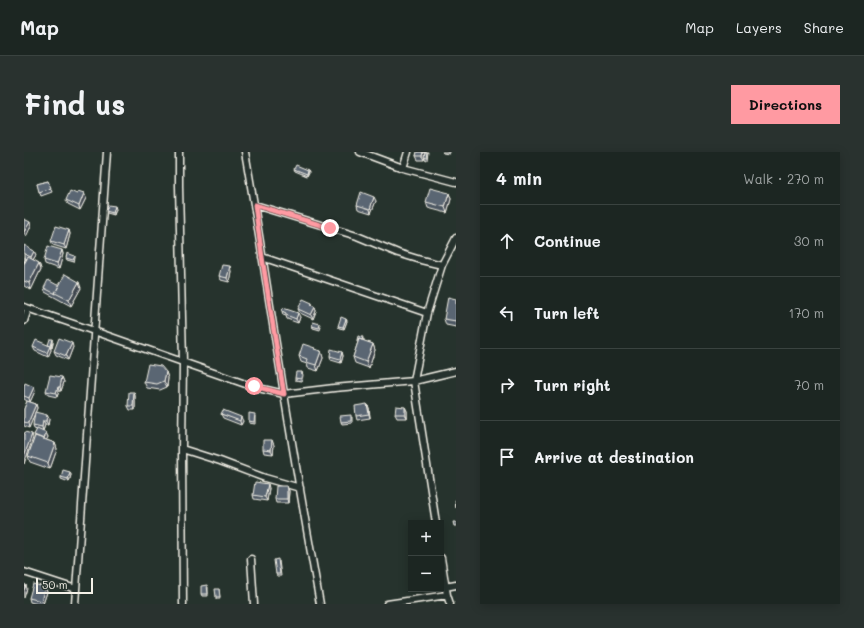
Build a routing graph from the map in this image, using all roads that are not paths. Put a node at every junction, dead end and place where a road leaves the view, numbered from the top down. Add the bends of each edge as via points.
1 (107, 152) edge
2 (180, 152) edge
3 (245, 152) edge
4 (360, 152) edge
5 (408, 152) edge
6 (403, 168) junction
7 (456, 182) edge
8 (255, 205) junction
9 (456, 238) edge
10 (262, 257) junction
11 (442, 265) junction
12 (26, 308) edge
13 (427, 313) junction
14 (24, 321) edge
15 (94, 331) junction
16 (183, 362) junction
17 (456, 371) edge
18 (414, 381) junction
19 (284, 394) junction
20 (182, 450) junction
21 (300, 488) junction
22 (436, 520) edge
23 (251, 559) dead end
24 (24, 572) edge
25 (444, 580) edge
26 (456, 585) edge
27 (445, 587) junction
28 (76, 589) junction
29 (447, 596) junction
30 (75, 604) edge
31 (183, 604) edge
32 (254, 604) edge
33 (320, 604) edge
34 (387, 604) edge
35 (450, 604) edge

1 - 15 street
2 - 16 street
3 - 8 street
4 - 6 street
5 - 6 street
6 - 7 street
8 - 10 street
8 - 11 street via 357,236 398,253
9 - 11 street
10 - 13 street
10 - 19 street
11 - 13 street
12 - 14 street
12 - 15 street
13 - 18 street
15 - 16 street
15 - 28 street
16 - 19 street
16 - 20 street
17 - 18 street
18 - 19 street
18 - 22 street
19 - 21 street
20 - 21 street
20 - 31 street
21 - 33 street
23 - 32 street
24 - 28 street
25 - 27 street
26 - 27 street
27 - 29 street
28 - 30 street
29 - 34 street
29 - 35 street

